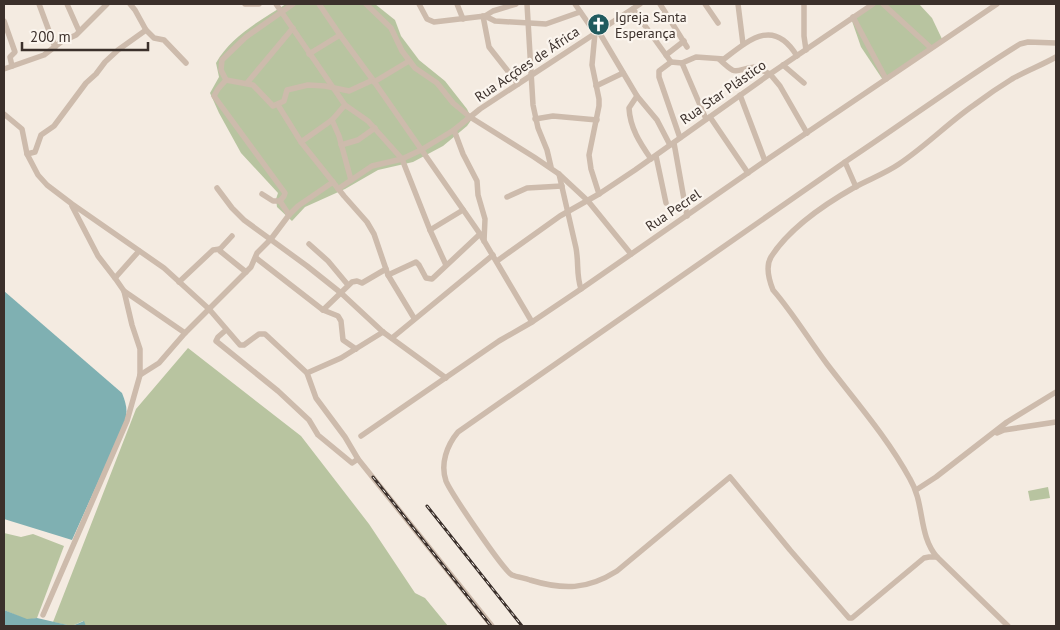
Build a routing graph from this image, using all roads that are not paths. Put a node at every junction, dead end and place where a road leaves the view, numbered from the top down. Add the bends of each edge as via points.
1 (39, 4) edge
2 (68, 4) edge
3 (107, 4) edge
4 (130, 4) edge
5 (245, 4) edge
6 (259, 4) edge
7 (276, 4) edge
8 (293, 4) edge
9 (319, 4) edge
10 (366, 4) edge
11 (419, 4) edge
12 (457, 4) edge
13 (516, 4) edge
14 (527, 4) edge
15 (575, 4) edge
16 (640, 4) edge
17 (660, 4) edge
18 (705, 4) edge
19 (738, 4) edge
20 (804, 4) edge
21 (873, 4) edge
22 (883, 4) edge
23 (997, 4) edge
24 (633, 9) junction
25 (282, 12) junction
26 (580, 12) junction
27 (484, 16) junction
28 (853, 17) junction
29 (463, 19) junction
30 (4, 20) edge
31 (528, 23) junction
32 (718, 23) dead end
33 (293, 28) junction
34 (146, 30) junction
35 (79, 31) junction
36 (597, 33) junction
37 (340, 36) junction
38 (1056, 43) edge
39 (743, 44) junction
40 (56, 47) junction
41 (931, 48) junction
42 (806, 50) junction
43 (309, 54) junction
44 (666, 55) junction
45 (796, 56) junction
46 (719, 59) junction
47 (1056, 59) edge
48 (409, 61) junction
49 (671, 62) junction
50 (186, 63) dead end
51 (682, 63) junction
52 (783, 65) junction
53 (12, 66) junction
54 (4, 69) edge
55 (623, 73) junction
56 (770, 74) junction
57 (530, 77) junction
58 (886, 79) junction
59 (226, 80) junction
60 (374, 81) junction
61 (247, 83) junction
62 (804, 83) dead end
63 (518, 84) junction
64 (596, 86) junction
65 (333, 88) junction
66 (740, 95) junction
67 (636, 96) junction
68 (278, 105) junction
69 (345, 106) junction
70 (4, 114) edge
71 (470, 117) junction
72 (708, 118) junction
73 (536, 119) junction
74 (332, 120) junction
75 (597, 120) junction
76 (375, 128) junction
77 (454, 130) junction
78 (807, 134) junction
79 (680, 138) junction
80 (301, 142) junction
81 (672, 144) junction
82 (341, 145) junction
83 (421, 150) junction
84 (27, 154) junction
85 (653, 158) junction
86 (402, 159) junction
87 (765, 161) junction
88 (845, 162) junction
89 (551, 167) junction
90 (559, 174) junction
91 (748, 174) junction
92 (351, 180) junction
93 (333, 182) junction
94 (562, 186) junction
95 (856, 187) junction
96 (217, 188) dead end
97 (338, 189) junction
98 (262, 194) dead end
99 (599, 194) junction
100 (507, 197) dead end
101 (588, 201) junction
102 (280, 202) junction
103 (666, 203) dead end
104 (72, 204) junction
105 (463, 210) junction
106 (568, 212) junction
107 (289, 214) junction
108 (687, 216) junction
109 (430, 230) junction
110 (480, 234) junction
111 (232, 236) dead end
112 (271, 239) junction
113 (484, 241) junction
114 (310, 244) dead end
115 (220, 249) junction
116 (139, 251) junction
117 (631, 254) junction
118 (493, 255) junction
119 (256, 258) junction
120 (497, 261) junction
121 (446, 265) junction
122 (246, 272) junction
123 (387, 272) junction
124 (115, 278) junction
125 (179, 282) junction
126 (348, 285) junction
127 (581, 289) junction
128 (124, 291) junction
129 (341, 293) junction
130 (209, 309) junction
131 (323, 310) junction
132 (414, 318) junction
133 (532, 322) junction
134 (226, 330) junction
135 (383, 332) junction
136 (185, 333) junction
137 (392, 338) junction
138 (356, 349) junction
139 (307, 373) junction
140 (140, 375) junction
141 (446, 378) junction
142 (1056, 392) edge
143 (1056, 422) edge
144 (992, 434) junction
145 (361, 436) dead end
146 (358, 459) junction
147 (916, 490) junction
148 (937, 558) junction
149 (43, 615) dead end
150 (492, 626) edge
151 (1008, 626) edge

1 - 40 street
2 - 35 street
3 - 35 street
4 - 34 street
5 - 6 street
7 - 25 street
8 - 25 street
9 - 37 street
10 - 48 street via 391,28
11 - 29 street via 430,22
12 - 29 street
13 - 27 street
14 - 31 street
15 - 26 street
16 - 24 street, Rua Acções de África
17 - 44 street via 685,44
18 - 32 street
19 - 39 street
20 - 42 street
21 - 28 street, Rua Star Plástico
22 - 41 street
23 - 41 street, Rua Pecrel
24 - 36 street, Rua Acções de África
24 - 44 street
25 - 33 street
25 - 59 street via 246,37 222,60 221,70
26 - 31 street via 552,23
26 - 36 street
27 - 29 street
27 - 31 street via 495,21
27 - 63 street via 488,47
28 - 42 street, Rua Star Plástico
28 - 58 street
30 - 53 street via 15,52 10,57
31 - 57 street
33 - 43 street
33 - 61 street
34 - 50 street via 154,38 164,40
34 - 84 street via 104,62 54,126 41,135 35,152
35 - 40 street
36 - 55 street
36 - 57 street, Rua Acções de África
36 - 64 street via 592,65
37 - 43 street
37 - 60 street
38 - 88 street via 1020,44 969,75
39 - 45 street via 754,37 773,34 788,43
39 - 46 street via 724,59
40 - 53 street via 37,58
41 - 58 street, Rua Pecrel
42 - 45 street, Rua Star Plástico
43 - 65 street
44 - 49 street
45 - 52 street, Rua Star Plástico
46 - 51 street via 696,57
46 - 56 street via 737,73 755,67
47 - 95 street via 998,88 899,164
48 - 60 street
48 - 71 street via 437,83
49 - 51 street
49 - 79 street via 659,71
51 - 72 street
52 - 56 street, Rua Star Plástico
52 - 62 street
53 - 54 street
55 - 64 street
55 - 67 street
56 - 66 street, Rua Star Plástico
56 - 78 street
57 - 63 street, Rua Acções de África
57 - 73 street
58 - 78 street, Rua Pecrel
59 - 61 street
59 - 102 street via 215,93 216,99 285,193
60 - 65 street via 351,91
60 - 83 street
61 - 68 street via 257,88 272,106
63 - 71 street, Rua Acções de África
64 - 75 street via 599,99
65 - 68 street via 298,86 287,90 285,100
65 - 69 street
66 - 72 street, Rua Star Plástico
66 - 87 street
67 - 81 street
67 - 85 street via 629,108 634,133
68 - 80 street
69 - 74 street
69 - 76 street
70 - 84 street via 22,129
71 - 77 street, Rua Acções de África
71 - 89 street
72 - 79 street, Rua Star Plástico
72 - 91 street
73 - 75 street via 553,116
73 - 89 street
74 - 80 street
74 - 82 street
75 - 99 street via 589,161
76 - 82 street via 358,140
76 - 86 street
77 - 83 street, Rua Acções de África
77 - 113 street via 477,181 485,219
78 - 87 street, Rua Pecrel
79 - 81 street, Rua Star Plástico
80 - 93 street
81 - 85 street, Rua Star Plástico
81 - 108 street
82 - 92 street
83 - 86 street, Rua Acções de África
83 - 105 street
84 - 104 street via 43,180
85 - 99 street, Rua Star Plástico
85 - 103 street
86 - 92 street, Rua Acções de África via 372,166
86 - 109 street
87 - 91 street, Rua Pecrel
88 - 95 street
88 - 148 street via 458,432 446,452 446,481 510,574 541,584 576,588 604,580 730,477 850,618 924,558
89 - 90 street
90 - 94 street
90 - 101 street
91 - 108 street, Rua Pecrel
92 - 97 street, Rua Acções de África
93 - 97 street
93 - 107 street
94 - 100 street via 528,188
94 - 106 street
95 - 147 street via 816,213 778,247 769,259 769,279 773,290 885,438
96 - 112 street via 244,220
97 - 123 street via 368,222
98 - 102 street
99 - 101 street, Rua Star Plástico
101 - 106 street, Rua Star Plástico
101 - 117 street
102 - 107 street
104 - 116 street
104 - 124 street via 98,256
105 - 109 street
105 - 110 street
106 - 120 street, Rua Star Plástico
106 - 127 street
107 - 112 street
108 - 117 street, Rua Pecrel
109 - 121 street
110 - 113 street
110 - 121 street
111 - 115 street
112 - 119 street
112 - 129 street
113 - 118 street
114 - 126 street
115 - 122 street
115 - 125 street via 213,250
116 - 124 street
116 - 125 street
117 - 127 street, Rua Pecrel
118 - 120 street
118 - 132 street
119 - 122 street
119 - 131 street
120 - 133 street
121 - 123 street via 430,280 416,262
122 - 130 street
123 - 126 street via 361,284 355,281
123 - 132 street
124 - 128 street
125 - 130 street
126 - 129 street
127 - 133 street, Rua Pecrel
128 - 136 street
128 - 140 street via 140,349
129 - 131 street
129 - 135 street
130 - 134 street
130 - 136 street
131 - 138 street via 338,316 343,340
132 - 137 street
133 - 141 street, Rua Pecrel
134 - 139 street via 243,345 259,334 265,334
134 - 146 street via 216,341 278,391 342,455 352,463
135 - 137 street
135 - 138 street
136 - 140 street via 159,363
137 - 141 street
138 - 139 street
139 - 146 street via 319,402
140 - 149 street via 127,421
141 - 145 street, Rua Pecrel
142 - 144 street
143 - 144 street
144 - 147 street
146 - 150 street
147 - 148 street via 928,546
148 - 151 street

